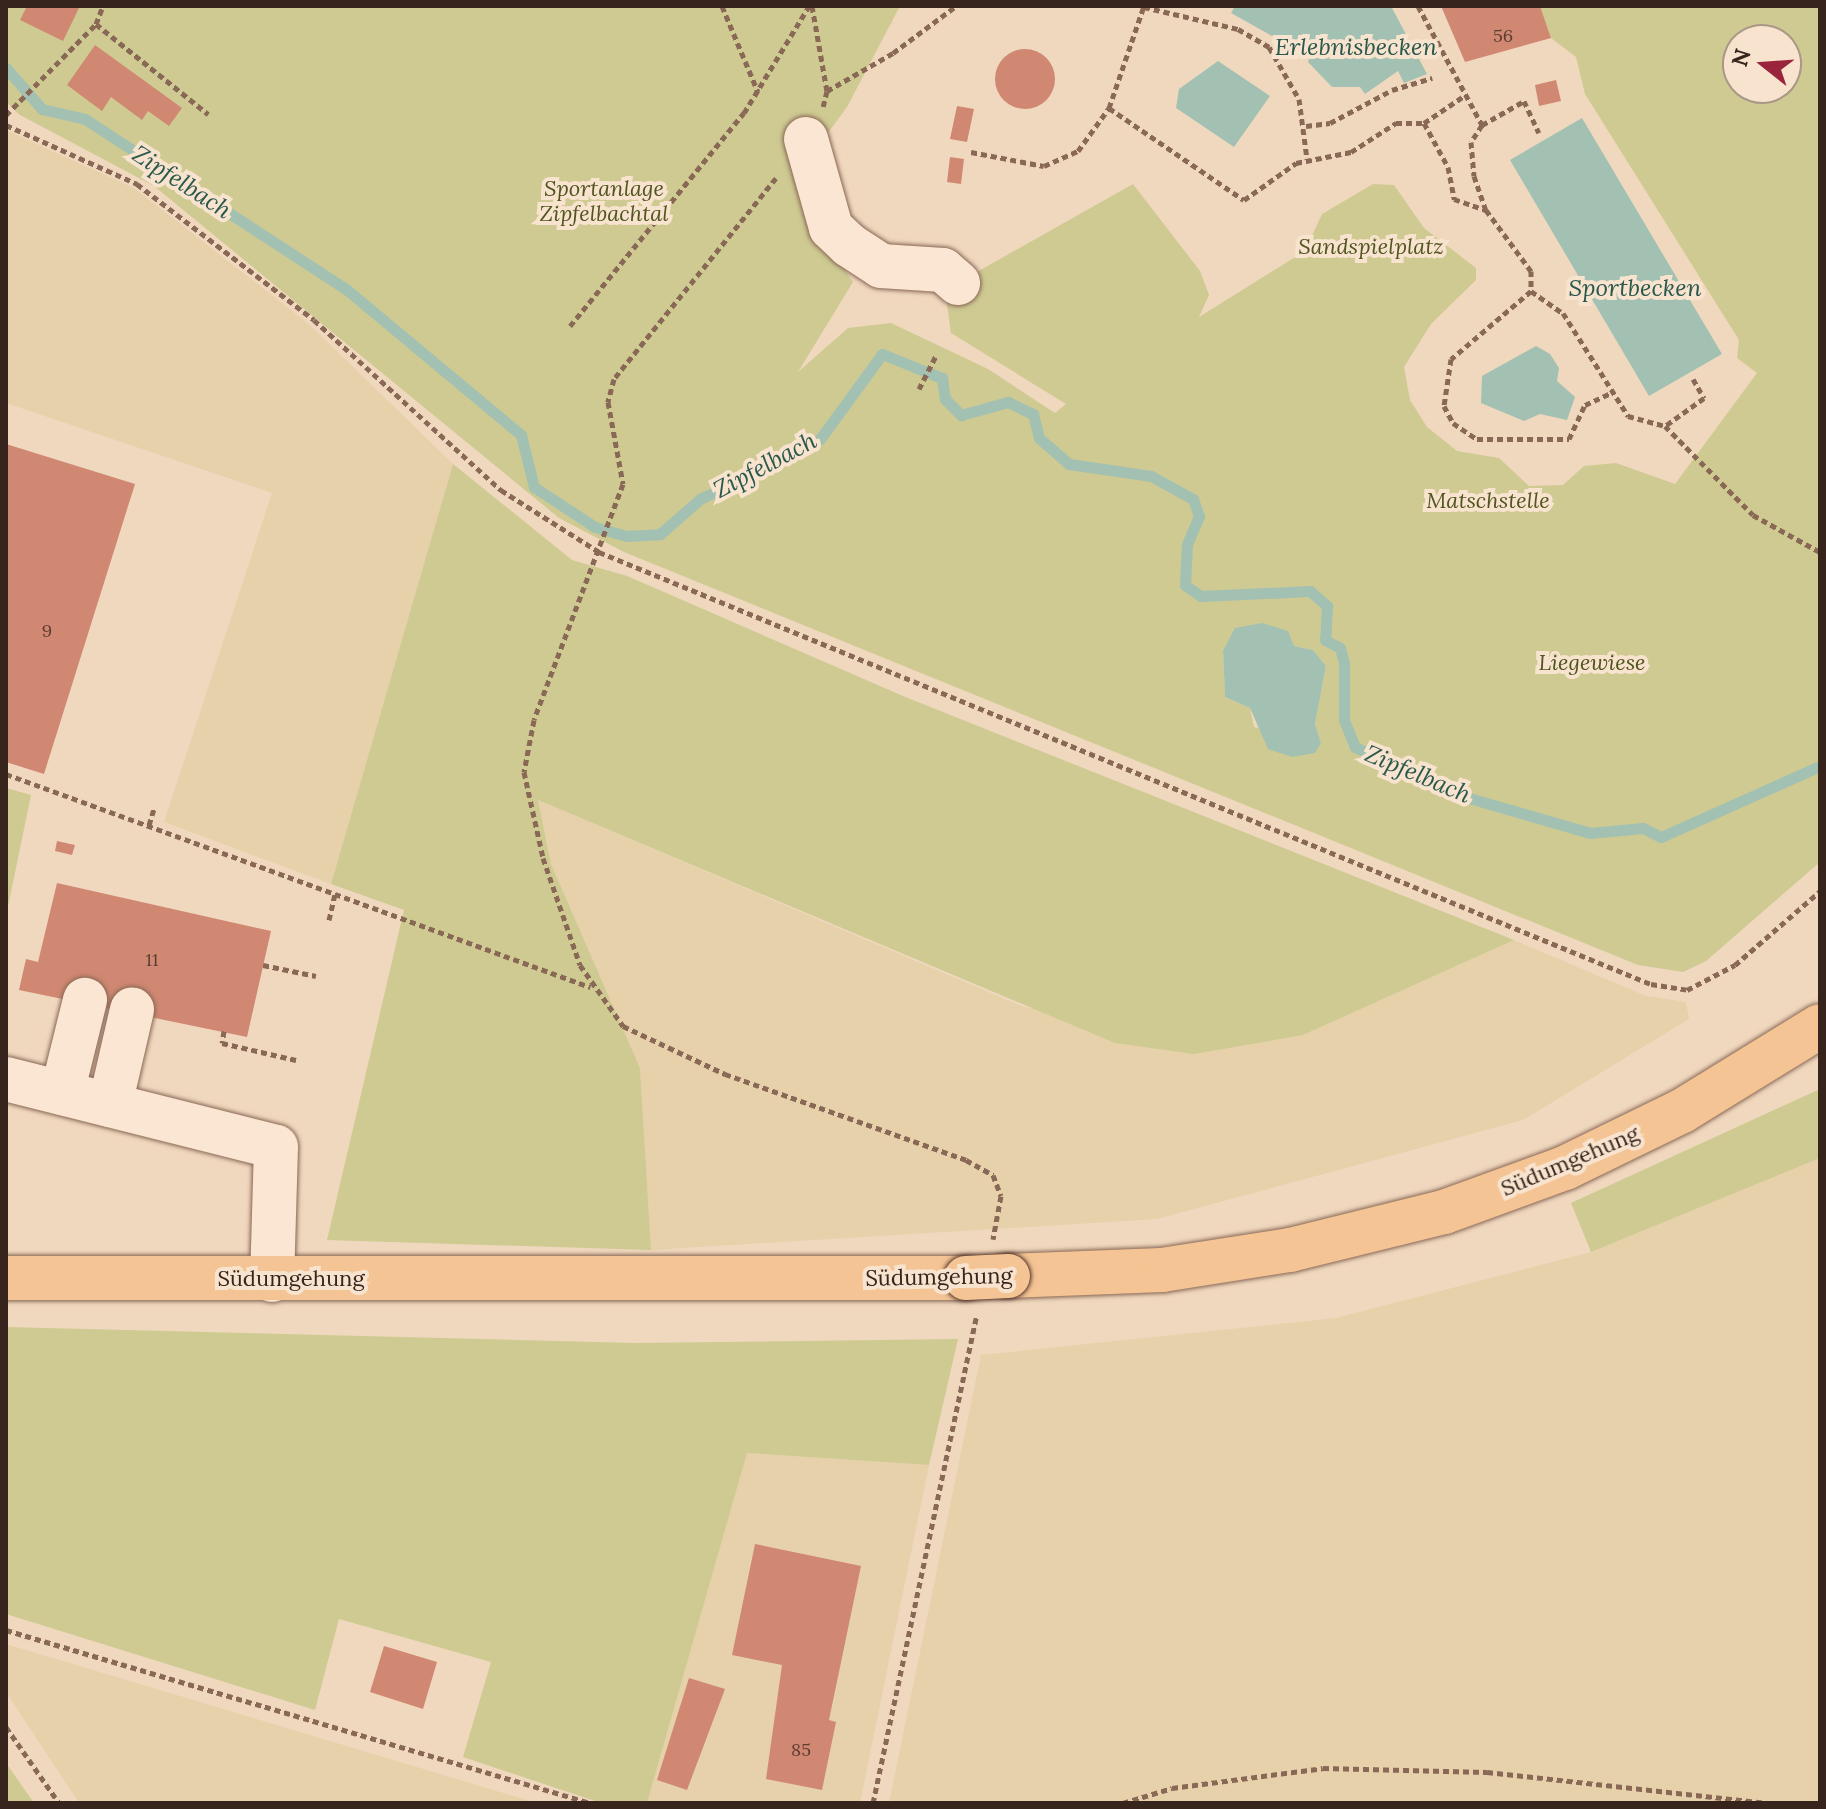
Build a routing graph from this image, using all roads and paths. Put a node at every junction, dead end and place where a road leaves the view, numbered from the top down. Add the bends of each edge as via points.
1 (103, 6) edge
2 (722, 6) edge
3 (810, 6) edge
4 (956, 6) edge
5 (1144, 6) edge
6 (1418, 6) edge
7 (96, 24) junction
8 (1432, 78) dead end
9 (827, 91) junction
10 (758, 92) junction
11 (1464, 96) junction
12 (1109, 108) junction
13 (208, 114) dead end
14 (6, 115) edge
15 (1424, 123) junction
16 (6, 125) edge
17 (1482, 125) junction
18 (1306, 126) junction
19 (1539, 133) dead end
20 (806, 139) junction
21 (971, 152) dead end
22 (1307, 159) junction
23 (1486, 210) junction
24 (958, 283) dead end
25 (1531, 291) junction
26 (570, 326) dead end
27 (937, 354) dead end
28 (1693, 379) dead end
29 (919, 389) dead end
30 (1613, 392) junction
31 (1665, 426) junction
32 (599, 552) junction
33 (1820, 552) edge
34 (6, 774) edge
35 (154, 809) dead end
36 (149, 825) junction
37 (1820, 891) edge
38 (335, 895) junction
39 (329, 920) dead end
40 (263, 965) dead end
41 (316, 976) dead end
42 (591, 988) junction
43 (224, 1031) dead end
44 (1814, 1034) edge
45 (296, 1060) dead end
46 (60, 1093) edge
47 (1000, 1258) junction
48 (6, 1278) edge
49 (272, 1280) junction
50 (974, 1332) dead end
51 (6, 1630) edge
52 (6, 1727) edge
53 (59, 1803) edge
54 (590, 1803) edge
55 (873, 1803) edge
56 (1123, 1803) edge
57 (1767, 1803) edge

1 - 7 path
2 - 10 path
3 - 9 path
3 - 10 path
4 - 9 path via 893,53
5 - 12 path
5 - 18 path via 1238,29 1269,47 1283,64
6 - 11 path
7 - 13 path
7 - 14 path
8 - 18 path via 1392,90 1330,123
9 - 20 path
10 - 26 path
11 - 15 path
11 - 17 path
12 - 21 path via 1078,151 1044,166
12 - 22 path via 1244,200
15 - 22 path via 1396,123 1351,152
15 - 23 path via 1448,167 1454,199
16 - 32 path via 137,184 314,320 501,490
17 - 19 path via 1524,101
17 - 23 path via 1470,158
18 - 22 path
20 - 24 lane via 831,228 881,266 943,270
20 - 32 path via 614,379 608,402 623,465 617,511
23 - 25 path via 1531,271
25 - 30 path via 1563,313
25 - 30 path via 1451,359 1444,406 1453,423 1477,439 1569,439 1585,405
27 - 29 path
28 - 31 path via 1704,398
30 - 31 path via 1628,416
31 - 33 path via 1753,515
32 - 37 path via 1651,984 1687,990 1735,965
32 - 42 path via 534,720 524,772 543,858
34 - 36 path
35 - 36 path
36 - 38 path
38 - 39 path
38 - 42 path
40 - 41 path
42 - 47 path via 623,1026 725,1074 993,1175 1001,1196
43 - 45 path via 222,1043
44 - 47 main road, Südumgehung via 1578,1162 1444,1212 1290,1250 1162,1270
46 - 46 lane via 96,1002
46 - 49 lane via 276,1147
47 - 49 main road, Südumgehung, bridge via 966,1278
48 - 49 main road, Südumgehung
50 - 55 path
51 - 54 path
52 - 53 path
56 - 57 path via 1172,1788 1323,1768 1487,1772

